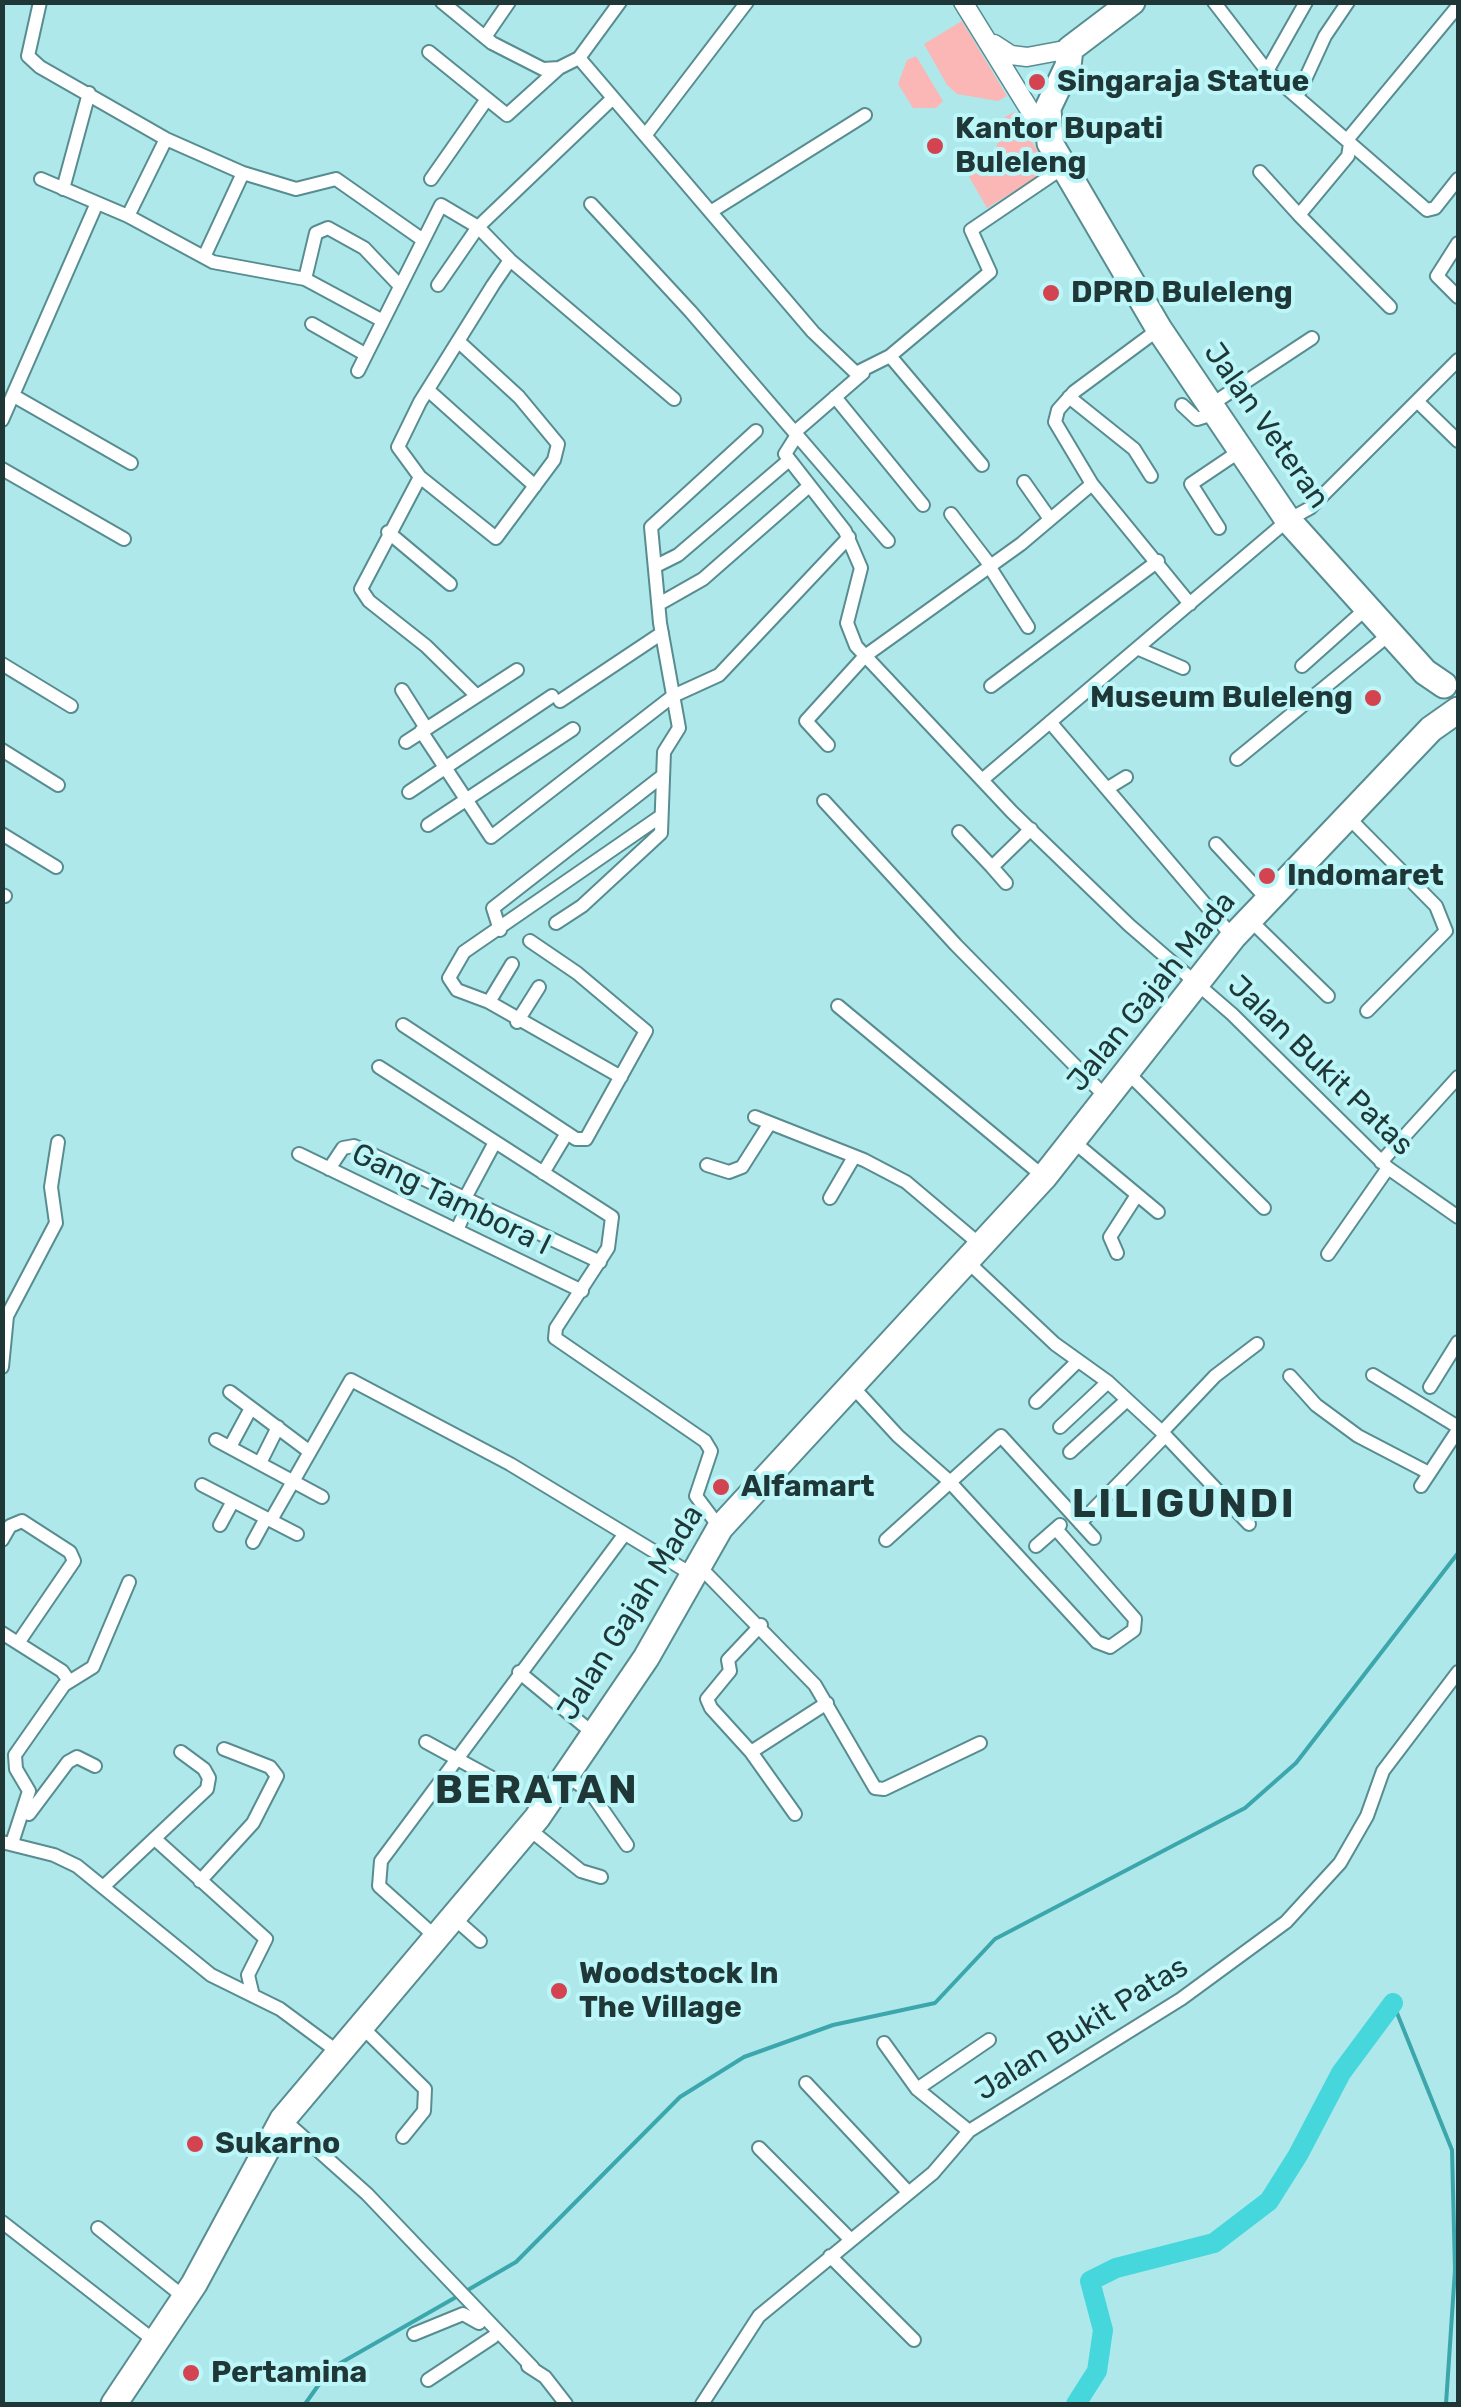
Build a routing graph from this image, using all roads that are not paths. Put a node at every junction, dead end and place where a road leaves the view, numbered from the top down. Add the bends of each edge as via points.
1 (40, 2) edge
2 (442, 2) edge
3 (509, 2) edge
4 (620, 2) edge
5 (963, 2) edge
6 (1214, 2) edge
7 (1306, 2) edge
8 (1348, 2) edge
9 (742, 4) edge
10 (1120, 6) edge
11 (1458, 6) edge
12 (982, 33) junction
13 (485, 38) junction
14 (1070, 49) junction
15 (429, 52) dead end
16 (579, 58) junction
17 (559, 68) junction
18 (1266, 71) junction
19 (89, 93) junction
20 (1297, 97) junction
21 (613, 98) junction
22 (487, 100) junction
23 (865, 115) dead end
24 (647, 133) junction
25 (166, 139) junction
26 (1349, 142) junction
27 (1050, 143) junction
28 (1064, 167) junction
29 (1260, 172) dead end
30 (242, 174) junction
31 (42, 179) dead end
32 (432, 179) dead end
33 (1458, 179) edge
34 (63, 189) junction
35 (96, 203) junction
36 (591, 204) dead end
37 (712, 211) junction
38 (1300, 214) junction
39 (128, 216) junction
40 (478, 227) junction
41 (423, 240) junction
42 (1458, 242) edge
43 (204, 257) junction
44 (510, 260) junction
45 (305, 279) junction
46 (438, 285) dead end
47 (400, 286) junction
48 (1458, 297) edge
49 (1390, 307) dead end
50 (382, 321) junction
51 (312, 324) dead end
52 (1159, 328) junction
53 (1312, 338) dead end
54 (458, 341) junction
55 (363, 353) junction
56 (890, 356) junction
57 (1458, 360) edge
58 (358, 371) dead end
59 (863, 373) junction
60 (428, 390) junction
61 (14, 396) junction
62 (835, 397) junction
63 (1070, 397) junction
64 (674, 399) dead end
65 (1418, 402) junction
66 (1182, 406) dead end
67 (1211, 410) junction
68 (2, 420) edge
69 (756, 431) dead end
70 (796, 434) junction
71 (1458, 441) edge
72 (1240, 451) junction
73 (788, 461) junction
74 (131, 464) dead end
75 (982, 466) dead end
76 (2, 469) edge
77 (1151, 476) dead end
78 (420, 477) junction
79 (1024, 482) dead end
80 (1092, 484) junction
81 (535, 486) junction
82 (808, 487) junction
83 (923, 506) dead end
84 (951, 514) dead end
85 (1050, 519) junction
86 (1288, 520) junction
87 (1218, 528) dead end
88 (388, 532) junction
89 (849, 537) junction
90 (124, 539) dead end
91 (888, 541) dead end
92 (1158, 561) junction
93 (658, 565) junction
94 (990, 566) junction
95 (450, 584) dead end
96 (658, 604) junction
97 (1190, 604) junction
98 (1368, 607) junction
99 (1028, 627) dead end
100 (662, 632) junction
101 (1392, 633) junction
102 (1139, 648) junction
103 (865, 656) junction
104 (2, 664) edge
105 (1302, 666) dead end
106 (1183, 668) dead end
107 (517, 670) dead end
108 (992, 686) dead end
109 (402, 690) dead end
110 (476, 695) junction
111 (673, 696) junction
112 (1447, 700) edge
113 (71, 706) dead end
114 (1050, 722) junction
115 (424, 730) junction
116 (573, 730) dead end
117 (406, 742) dead end
118 (828, 744) dead end
119 (2, 750) edge
120 (1237, 759) dead end
121 (445, 768) junction
122 (1126, 776) dead end
123 (661, 777) junction
124 (982, 780) junction
125 (58, 785) dead end
126 (1108, 788) junction
127 (409, 792) dead end
128 (466, 800) junction
129 (824, 801) dead end
130 (660, 816) junction
131 (1348, 818) junction
132 (428, 826) dead end
133 (1031, 829) junction
134 (959, 832) dead end
135 (2, 834) edge
136 (1216, 844) dead end
137 (56, 867) dead end
138 (992, 867) junction
139 (1006, 882) dead end
140 (1268, 900) junction
141 (556, 923) dead end
142 (1241, 928) junction
143 (500, 930) junction
144 (530, 942) dead end
145 (512, 964) dead end
146 (1196, 984) junction
147 (538, 987) dead end
148 (1328, 996) dead end
149 (489, 1002) junction
150 (838, 1006) dead end
151 (1367, 1011) dead end
152 (517, 1022) junction
153 (403, 1025) dead end
154 (379, 1067) dead end
155 (1128, 1073) junction
156 (1458, 1077) edge
157 (621, 1078) junction
158 (1108, 1099) junction
159 (755, 1117) dead end
160 (770, 1124) junction
161 (568, 1133) junction
162 (58, 1142) dead end
163 (1074, 1142) junction
164 (494, 1144) junction
165 (299, 1154) dead end
166 (854, 1157) junction
167 (707, 1165) dead end
168 (1384, 1165) junction
169 (329, 1169) junction
170 (543, 1173) junction
171 (1044, 1177) junction
172 (1137, 1194) junction
173 (830, 1198) dead end
174 (467, 1202) junction
175 (1264, 1208) dead end
176 (1158, 1212) dead end
177 (1458, 1218) edge
178 (457, 1230) junction
179 (1118, 1254) dead end
180 (1328, 1254) dead end
181 (976, 1255) junction
182 (600, 1262) junction
183 (582, 1291) junction
184 (1458, 1342) edge
185 (1257, 1344) dead end
186 (1078, 1361) junction
187 (2, 1367) edge
188 (1373, 1375) dead end
189 (1290, 1376) dead end
190 (1108, 1382) junction
191 (852, 1386) junction
192 (1430, 1387) dead end
193 (230, 1392) dead end
194 (1128, 1400) junction
195 (1036, 1402) dead end
196 (251, 1408) junction
197 (1060, 1426) dead end
198 (278, 1427) junction
199 (1458, 1429) edge
200 (1164, 1434) junction
201 (216, 1440) dead end
202 (230, 1447) junction
203 (310, 1452) junction
204 (1070, 1452) dead end
205 (260, 1464) junction
206 (948, 1480) junction
207 (294, 1482) junction
208 (202, 1485) dead end
209 (322, 1497) dead end
210 (233, 1501) junction
211 (269, 1519) junction
212 (1076, 1519) junction
213 (1249, 1524) dead end
214 (220, 1526) dead end
215 (720, 1528) junction
216 (1056, 1528) junction
217 (296, 1534) dead end
218 (624, 1535) junction
219 (1094, 1538) dead end
220 (2, 1540) edge
221 (886, 1540) dead end
222 (253, 1542) dead end
223 (1036, 1546) dead end
224 (696, 1570) junction
225 (129, 1582) dead end
226 (761, 1625) junction
227 (2, 1633) edge
228 (18, 1643) junction
229 (519, 1672) junction
230 (1458, 1672) edge
231 (69, 1681) junction
232 (826, 1703) junction
233 (594, 1734) junction
234 (426, 1742) dead end
235 (980, 1744) dead end
236 (224, 1749) dead end
237 (182, 1752) dead end
238 (751, 1752) junction
239 (456, 1757) junction
240 (94, 1766) dead end
241 (566, 1775) junction
242 (503, 1784) dead end
243 (796, 1814) dead end
244 (528, 1829) junction
245 (156, 1840) junction
246 (12, 1844) edge
247 (627, 1845) dead end
248 (601, 1877) dead end
249 (200, 1882) junction
250 (103, 1887) junction
251 (456, 1918) junction
252 (438, 1939) junction
253 (480, 1941) dead end
254 (253, 1996) junction
255 (361, 2026) junction
256 (989, 2040) dead end
257 (884, 2043) dead end
258 (338, 2052) junction
259 (806, 2083) dead end
260 (917, 2089) junction
261 (283, 2119) junction
262 (968, 2131) junction
263 (403, 2138) dead end
264 (759, 2148) dead end
265 (908, 2192) junction
266 (2, 2222) edge
267 (98, 2228) dead end
268 (850, 2239) junction
269 (830, 2256) junction
270 (186, 2298) junction
271 (414, 2334) dead end
272 (493, 2337) junction
273 (914, 2340) dead end
274 (158, 2344) junction
275 (532, 2368) junction
276 (428, 2380) dead end
277 (114, 2404) edge
278 (566, 2404) edge
279 (702, 2404) edge

1 - 19 street via 28,56
2 - 13 street
3 - 13 street
4 - 16 street
5 - 12 main road, Jalan Veteran
6 - 18 street
7 - 18 street
8 - 20 street
9 - 24 street
10 - 14 highway
11 - 26 street
12 - 14 main road via 1018,56
12 - 27 main road, Jalan Veteran
13 - 17 street via 534,67
14 - 27 highway via 1048,108
15 - 22 street
16 - 17 street
16 - 21 street
17 - 22 street via 512,114
18 - 20 street
19 - 25 street
19 - 34 street
20 - 26 street
21 - 24 street
21 - 40 street
22 - 32 street
23 - 37 street
24 - 37 street
25 - 30 street
25 - 39 street
26 - 33 street via 1427,210
26 - 38 street via 1348,156
27 - 28 highway, Jalan Veteran
28 - 52 highway, Jalan Veteran
28 - 56 street via 973,227 970,236 990,272
29 - 38 street
30 - 41 street via 296,189 336,179
30 - 43 street
31 - 34 street
34 - 35 street
35 - 39 street
35 - 61 street
36 - 70 street
37 - 59 street via 812,332 847,369
38 - 49 street
39 - 43 street
40 - 41 street via 441,205
40 - 44 street
40 - 46 street
41 - 47 street
42 - 48 street via 1436,276
43 - 45 street
44 - 54 street
44 - 64 street
45 - 47 street via 316,233 328,228 364,248
45 - 50 street
47 - 50 street
50 - 55 street
51 - 55 street
52 - 63 street
52 - 67 highway, Jalan Veteran
53 - 67 street
54 - 60 street
54 - 81 street via 556,438 557,455
55 - 58 street
56 - 59 street
56 - 75 street
57 - 65 street
59 - 62 street
60 - 78 street via 398,447
60 - 81 street
61 - 68 street
61 - 74 street
62 - 70 street
62 - 83 street
63 - 77 street via 1134,449
63 - 80 street via 1058,410 1056,428
65 - 71 street
65 - 86 street via 1328,491
66 - 67 street via 1197,419
67 - 72 highway, Jalan Veteran
69 - 93 street via 653,524
70 - 73 street via 786,447
70 - 91 street
72 - 86 highway, Jalan Veteran
72 - 87 street via 1191,484
73 - 82 street
73 - 93 street
76 - 90 street
78 - 81 street via 496,538
78 - 88 street
79 - 85 street
80 - 85 street
80 - 92 street
82 - 89 street
82 - 96 street via 703,579
84 - 94 street
85 - 94 street
86 - 97 street
86 - 98 highway, Jalan Veteran
88 - 95 street
88 - 110 street via 362,582 364,596
89 - 103 street, Jalan Bukit Patas via 861,568 847,623 850,639
89 - 111 street via 718,675
92 - 97 street
92 - 108 street
93 - 96 street
94 - 99 street
94 - 103 street
96 - 100 street
97 - 102 street
98 - 101 highway, Jalan Veteran
98 - 105 street
100 - 111 street
100 - 121 street
101 - 112 highway, Jalan Veteran
101 - 120 street
102 - 106 street
102 - 114 street
103 - 118 street via 806,721
103 - 124 street, Jalan Bukit Patas
104 - 113 street
107 - 110 street
109 - 115 street
110 - 115 street
111 - 123 street via 679,728 664,752
111 - 128 street via 491,837
112 - 131 highway, Jalan Gajah Mada
114 - 124 street
114 - 126 street
115 - 117 street
115 - 121 street
116 - 128 street
119 - 125 street
121 - 127 street
121 - 128 street
122 - 126 street
123 - 130 street
123 - 143 street via 492,908
124 - 133 street, Jalan Bukit Patas
126 - 142 street
128 - 132 street
129 - 158 street
130 - 141 street via 661,834
130 - 143 street
131 - 140 highway, Jalan Gajah Mada
131 - 151 street via 1436,906 1446,931
133 - 138 street
133 - 146 street, Jalan Bukit Patas
134 - 138 street
135 - 137 street
136 - 140 street
138 - 139 street
140 - 142 highway, Jalan Gajah Mada
142 - 146 highway, Jalan Gajah Mada
142 - 148 street
143 - 149 street via 464,952 449,978 457,990
144 - 157 street via 646,1031
145 - 149 street
146 - 155 highway, Jalan Gajah Mada
146 - 168 street, Jalan Bukit Patas
147 - 152 street
149 - 152 street
150 - 171 street
152 - 157 street
153 - 161 street
154 - 164 street
155 - 158 highway, Jalan Gajah Mada
155 - 175 street
156 - 168 street
157 - 161 street via 590,1136 582,1140
158 - 163 highway, Jalan Gajah Mada
159 - 160 street
160 - 166 street
160 - 167 street via 742,1167 729,1172
161 - 170 street
162 - 187 street via 51,1186 56,1223 8,1316
163 - 171 highway, Jalan Gajah Mada
163 - 172 street
164 - 170 street
164 - 174 street
165 - 169 street, Gang Tambora I
166 - 173 street
166 - 181 street via 921,1193
168 - 177 street, Jalan Bukit Patas
168 - 180 street
169 - 174 street via 343,1148 354,1146
169 - 178 street, Gang Tambora I
170 - 182 street via 612,1217
171 - 181 highway, Jalan Gajah Mada
172 - 176 street
172 - 179 street via 1110,1237
174 - 178 street
174 - 182 street
178 - 183 street, Gang Tambora I
181 - 186 street
181 - 191 highway, Jalan Gajah Mada
182 - 183 street
183 - 215 street via 556,1328 556,1340 705,1441 711,1451 696,1496
184 - 192 street
185 - 200 street via 1215,1376
186 - 190 street
186 - 195 street
188 - 199 street
189 - 199 street via 1316,1405 1425,1480
190 - 194 street
190 - 197 street
191 - 206 street
191 - 215 highway, Jalan Gajah Mada
193 - 196 street
194 - 200 street
194 - 204 street
196 - 198 street
196 - 202 street
198 - 203 street
198 - 205 street
200 - 212 street
200 - 213 street
201 - 202 street
202 - 205 street
203 - 207 street
203 - 218 street via 351,1380 510,1464
205 - 207 street
206 - 212 street via 1002,1436
206 - 216 street via 1097,1642 1110,1647 1134,1630 1135,1620
206 - 221 street
207 - 209 street
207 - 211 street
208 - 210 street
210 - 211 street
210 - 214 street
211 - 217 street
211 - 222 street
212 - 216 street
212 - 219 street
215 - 224 highway, Jalan Gajah Mada
216 - 223 street
218 - 224 street
218 - 229 street
220 - 228 street via 22,1521 74,1561
224 - 226 street
224 - 233 highway, Jalan Gajah Mada
225 - 231 street via 99,1658 86,1675
226 - 232 street
226 - 238 street via 728,1660 730,1671 707,1698
227 - 228 street
228 - 231 street
229 - 233 street
229 - 239 street
230 - 262 street, Jalan Bukit Patas via 1383,1771 1340,1863 1277,1931
231 - 246 street via 15,1755 30,1791
232 - 235 street via 879,1790
232 - 238 street
233 - 241 highway, Jalan Gajah Mada
234 - 239 street
236 - 249 street via 277,1776 253,1823
237 - 245 street via 204,1769 209,1784
238 - 243 street
239 - 242 street
239 - 252 street via 378,1873 382,1890
240 - 246 street via 77,1757 68,1762
241 - 244 highway, Jalan Gajah Mada
241 - 247 street via 590,1793
244 - 248 street via 581,1871
244 - 251 highway, Jalan Gajah Mada
245 - 249 street
245 - 250 street
246 - 250 street via 68,1861
249 - 254 street via 266,1939 248,1975
250 - 254 street via 211,1975
251 - 252 highway, Jalan Gajah Mada
251 - 253 street
252 - 255 highway, Jalan Gajah Mada
254 - 258 street
255 - 258 highway, Jalan Gajah Mada
255 - 263 street via 426,2089 424,2111
256 - 260 street
257 - 260 street
258 - 261 highway, Jalan Gajah Mada
259 - 265 street
260 - 262 street
261 - 270 highway, Jalan Gajah Mada
261 - 275 street via 367,2194
262 - 265 street, Jalan Bukit Patas
264 - 268 street
265 - 268 street, Jalan Bukit Patas
266 - 274 street
267 - 270 street
268 - 269 street, Jalan Bukit Patas
269 - 273 street
269 - 279 street, Jalan Bukit Patas via 759,2316
270 - 274 highway, Jalan Gajah Mada
271 - 272 street via 466,2314
272 - 275 street
272 - 276 street
274 - 277 highway, Jalan Gajah Mada
275 - 278 street

